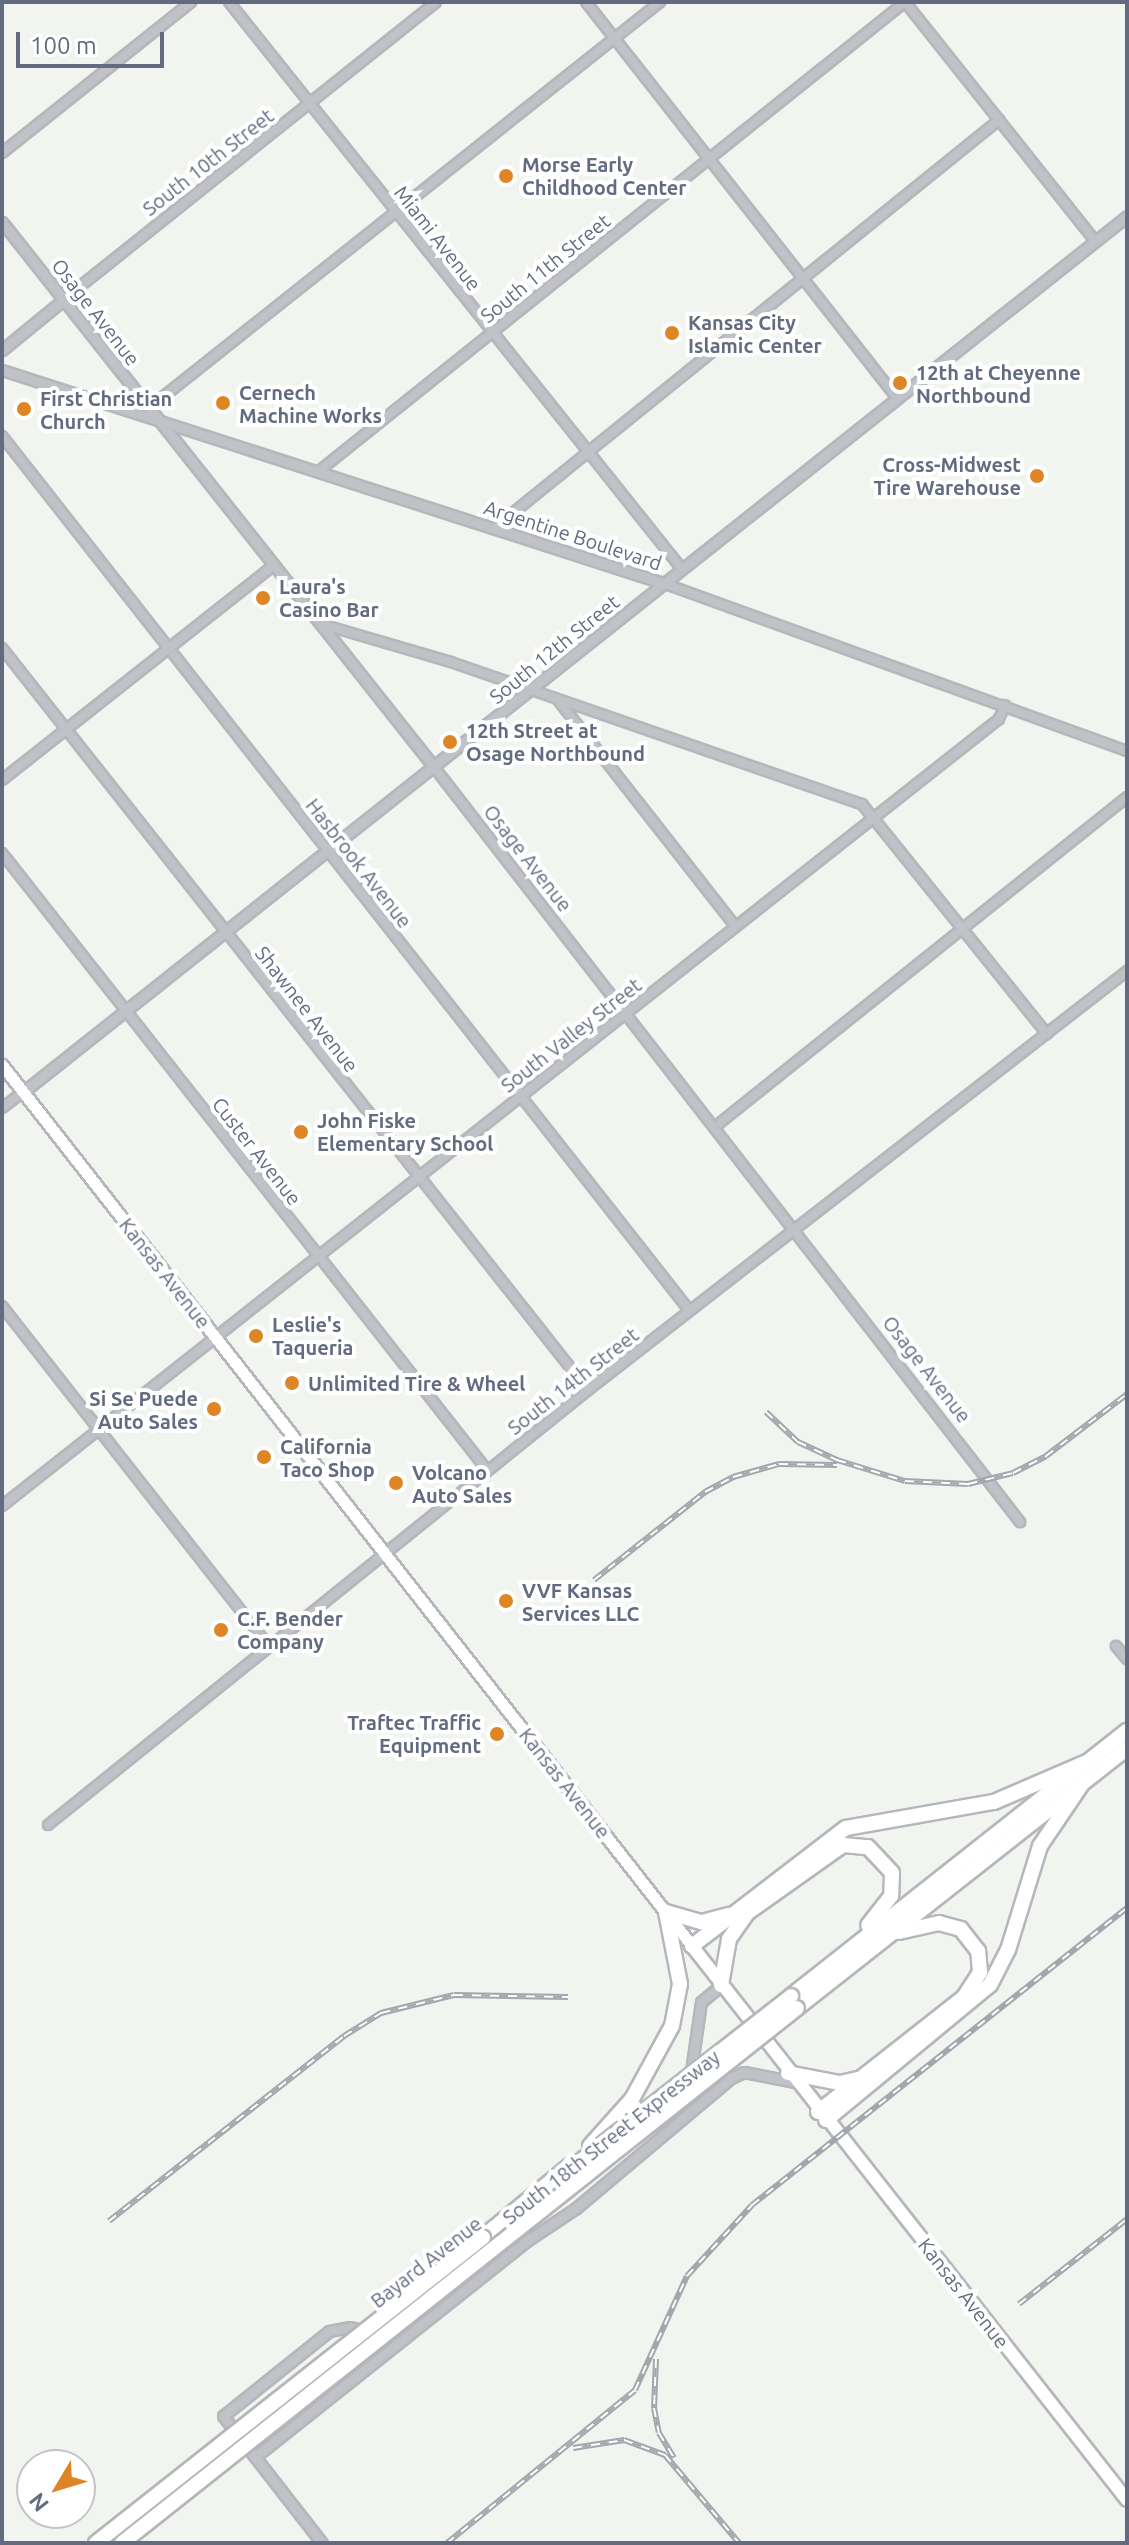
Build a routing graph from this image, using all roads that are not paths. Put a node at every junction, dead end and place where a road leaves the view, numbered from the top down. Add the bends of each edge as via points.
1 (191, 2) edge
2 (229, 2) edge
3 (436, 2) edge
4 (586, 2) edge
5 (660, 2) edge
6 (905, 2) edge
7 (614, 39) junction
8 (310, 104) junction
9 (999, 120) junction
10 (2, 153) edge
11 (708, 158) junction
12 (396, 212) junction
13 (1127, 216) edge
14 (2, 222) edge
15 (1095, 241) junction
16 (802, 278) junction
17 (63, 300) junction
18 (491, 331) junction
19 (2, 350) edge
20 (2, 370) edge
21 (897, 398) junction
22 (149, 408) junction
23 (160, 422) junction
24 (2, 436) edge
25 (587, 452) junction
26 (319, 471) junction
27 (493, 529) junction
28 (274, 565) junction
29 (682, 569) junction
30 (663, 583) junction
31 (321, 624) junction
32 (2, 648) edge
33 (168, 648) junction
34 (532, 690) junction
35 (557, 700) junction
36 (1005, 705) junction
37 (67, 730) junction
38 (1127, 751) edge
39 (434, 767) junction
40 (2, 780) edge
41 (1127, 797) edge
42 (873, 816) junction
43 (329, 850) junction
44 (2, 853) edge
45 (735, 926) junction
46 (962, 928) junction
47 (226, 932) junction
48 (1127, 971) edge
49 (127, 1011) junction
50 (626, 1012) junction
51 (1047, 1034) junction
52 (2, 1065) edge
53 (23, 1092) junction
54 (520, 1096) junction
55 (2, 1108) edge
56 (716, 1126) junction
57 (418, 1176) junction
58 (795, 1230) junction
59 (318, 1256) junction
60 (2, 1306) edge
61 (689, 1310) junction
62 (216, 1338) junction
63 (588, 1390) junction
64 (99, 1430) junction
65 (487, 1470) junction
66 (2, 1506) edge
67 (1020, 1522) dead end
68 (383, 1552) junction
69 (269, 1646) junction
70 (1116, 1646) dead end
71 (1126, 1655) edge
72 (1127, 1731) edge
73 (1127, 1748) edge
74 (1087, 1762) junction
75 (1082, 1784) junction
76 (48, 1825) dead end
77 (666, 1912) junction
78 (729, 1915) junction
79 (891, 1935) junction
80 (692, 1946) junction
81 (852, 1948) junction
82 (721, 1985) junction
83 (794, 2002) junction
84 (792, 2077) junction
85 (859, 2079) junction
86 (822, 2116) junction
87 (563, 2175) junction
88 (255, 2457) junction
89 (1127, 2500) edge
90 (96, 2543) edge
91 (122, 2543) edge
92 (322, 2543) edge

1 - 10 street
2 - 8 street, Miami Avenue
3 - 8 street, South 10th Street
4 - 7 street
5 - 7 street
6 - 9 street
6 - 11 street, South 11th Street
7 - 11 street
7 - 12 street
8 - 12 street, Miami Avenue
8 - 17 street, South 10th Street
9 - 15 street
9 - 16 street
11 - 16 street
11 - 18 street, South 11th Street
12 - 18 street, Miami Avenue
12 - 22 street
13 - 15 street, South 12th Street
14 - 17 street, Osage Avenue
15 - 21 street, South 12th Street
16 - 21 street
16 - 25 street
17 - 19 street, South 10th Street
17 - 22 street, Osage Avenue
18 - 25 street, Miami Avenue
18 - 26 street, South 11th Street
20 - 23 street, Argentine Boulevard
21 - 29 street, South 12th Street
22 - 23 street, Osage Avenue
23 - 26 street, Argentine Boulevard
23 - 28 street, Osage Avenue
24 - 33 street, Hasbrook Avenue
25 - 27 street
25 - 29 street, Miami Avenue
26 - 27 street, Argentine Boulevard
27 - 30 street, Argentine Boulevard
28 - 31 street, Osage Avenue
28 - 33 street
29 - 30 street, South 12th Street
30 - 34 street, South 12th Street
30 - 36 street, Argentine Boulevard
31 - 34 street
31 - 39 street, Osage Avenue
32 - 37 street, Shawnee Avenue
33 - 37 street
33 - 43 street, Hasbrook Avenue
34 - 35 street
34 - 39 street, South 12th Street
35 - 42 street via 862,804
35 - 45 street
36 - 38 street, Argentine Boulevard
36 - 42 street, South Valley Street via 999,719
37 - 40 street
37 - 47 street, Shawnee Avenue
39 - 43 street, South 12th Street
39 - 50 street, Osage Avenue
41 - 46 street
42 - 45 street, South Valley Street
42 - 46 street
43 - 47 street, South 12th Street
43 - 54 street, Hasbrook Avenue
44 - 49 street, Custer Avenue
45 - 50 street, South Valley Street
46 - 51 street
46 - 56 street
47 - 49 street, South 12th Street
47 - 57 street, Shawnee Avenue
48 - 51 street, South 14th Street
49 - 53 street, South 12th Street
49 - 59 street, Custer Avenue
50 - 54 street, South Valley Street
50 - 56 street, Osage Avenue
51 - 58 street, South 14th Street
52 - 53 main road, Kansas Avenue
53 - 55 street, South 12th Street
53 - 62 main road, Kansas Avenue
54 - 57 street, South Valley Street
54 - 61 street, Hasbrook Avenue
56 - 58 street, Osage Avenue
57 - 59 street, South Valley Street
57 - 63 street, Shawnee Avenue
58 - 61 street, South 14th Street
58 - 67 street, Osage Avenue
59 - 62 street, South Valley Street
59 - 65 street, Custer Avenue
60 - 64 street
61 - 63 street, South 14th Street
62 - 64 street, South Valley Street
62 - 68 main road, Kansas Avenue
63 - 65 street, South 14th Street
64 - 66 street, South Valley Street
64 - 69 street
65 - 68 street, South 14th Street
68 - 69 street, South 14th Street
68 - 77 main road, Kansas Avenue
69 - 76 street, South 14th Street
70 - 71 street
72 - 74 highway, South 18th Street Expressway
73 - 75 highway, South 18th Street Expressway
74 - 78 highway via 994,1802 846,1828
74 - 81 highway, South 18th Street Expressway
75 - 79 highway, South 18th Street Expressway
75 - 86 highway via 1040,1846 1008,1950 990,1985
77 - 78 highway via 702,1922
77 - 80 main road, Kansas Avenue
77 - 87 highway, bridge via 680,1984 664,2044 611,2127
78 - 80 highway
79 - 83 highway, South 18th Street Expressway
79 - 85 highway via 950,1924 970,1938 978,1951 980,1972 964,1997
80 - 82 main road, Kansas Avenue
81 - 82 highway via 885,1908 893,1883 879,1853 855,1843 828,1851 747,1913 729,1939
81 - 83 highway, South 18th Street Expressway
82 - 84 main road, Kansas Avenue
82 - 88 street, Bayard Avenue via 701,2002 689,2080 367,2331 329,2331 223,2416
83 - 87 highway, South 18th Street Expressway, bridge
83 - 91 highway, South 18th Street Expressway, bridge
84 - 85 highway via 840,2083
84 - 86 main road, Kansas Avenue
84 - 88 street via 744,2072 731,2078 576,2208 525,2242
85 - 86 highway
86 - 89 main road, Kansas Avenue
87 - 90 highway, South 18th Street Expressway, bridge
88 - 92 street, Bayard Avenue

